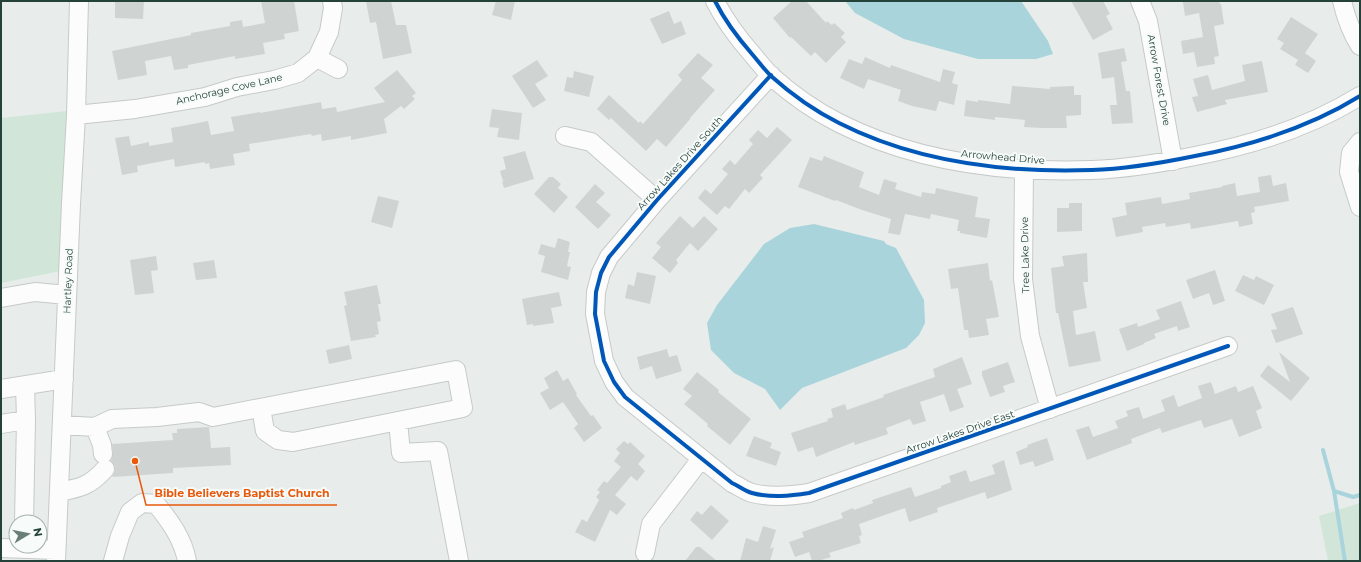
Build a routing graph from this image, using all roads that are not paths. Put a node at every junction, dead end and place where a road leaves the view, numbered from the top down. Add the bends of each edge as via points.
1 (79, 1) edge
2 (332, 1) edge
3 (715, 1) edge
4 (1140, 1) edge
5 (1342, 1) edge
6 (1360, 46) edge
7 (317, 58) junction
8 (338, 68) dead end
9 (771, 75) junction
10 (1360, 96) edge
11 (76, 114) junction
12 (566, 136) dead end
13 (1360, 142) edge
14 (1173, 161) junction
15 (1024, 169) junction
16 (657, 200) junction
17 (1360, 207) edge
18 (67, 295) junction
19 (1, 298) edge
20 (1228, 346) dead end
21 (64, 379) junction
22 (25, 385) junction
23 (1, 389) edge
24 (261, 408) junction
25 (1050, 409) junction
26 (26, 420) junction
27 (398, 421) junction
28 (1, 424) edge
29 (62, 426) junction
30 (95, 427) junction
31 (701, 459) junction
32 (59, 492) junction
33 (24, 514) edge
34 (645, 553) dead end
35 (40, 554) edge
36 (56, 556) edge
37 (113, 561) edge
38 (187, 561) edge
39 (459, 561) edge

1 - 11 street, Hartley Road
2 - 7 street, Anchorage Cove Lane via 329,32
3 - 9 street, Arrowhead Drive via 739,40
4 - 14 street, Arrow Forest Drive via 1148,21
5 - 6 street via 1345,15
7 - 8 street
7 - 11 street, Anchorage Cove Lane via 298,73 238,86 204,97 135,109
9 - 15 street, Arrowhead Drive via 805,103 839,123 894,146 954,161
9 - 16 street, Arrow Lakes Drive South
10 - 14 street, Arrowhead Drive via 1285,132 1233,149
11 - 18 street, Hartley Road
12 - 16 street via 591,142
13 - 17 street via 1351,153 1349,172
14 - 15 street, Arrowhead Drive via 1092,170
15 - 25 street, Tree Lake Drive via 1023,279 1030,336
16 - 31 street, Arrow Lakes Drive South via 609,257 596,292 595,314 604,361 614,382 625,397
18 - 19 street via 35,292
18 - 21 street, Hartley Road
20 - 25 street, Arrow Lakes Drive East
21 - 22 street
21 - 29 street, Hartley Road
22 - 23 street
22 - 26 street
24 - 27 street via 265,432 278,440 293,442
24 - 27 street via 456,370 463,408
24 - 30 street via 213,417 199,412 157,417 112,418
25 - 31 street, Arrow Lakes Drive East via 809,493 792,496 772,497 752,493 732,483
26 - 28 street
26 - 33 street
27 - 39 street via 401,454 438,451
29 - 30 street
29 - 32 street, Hartley Road
30 - 32 street via 102,445 104,461 94,481 76,489
31 - 34 street via 651,524
32 - 36 street, Hartley Road
35 - 36 street
37 - 38 street via 130,512 142,503 156,504 170,521 185,549

